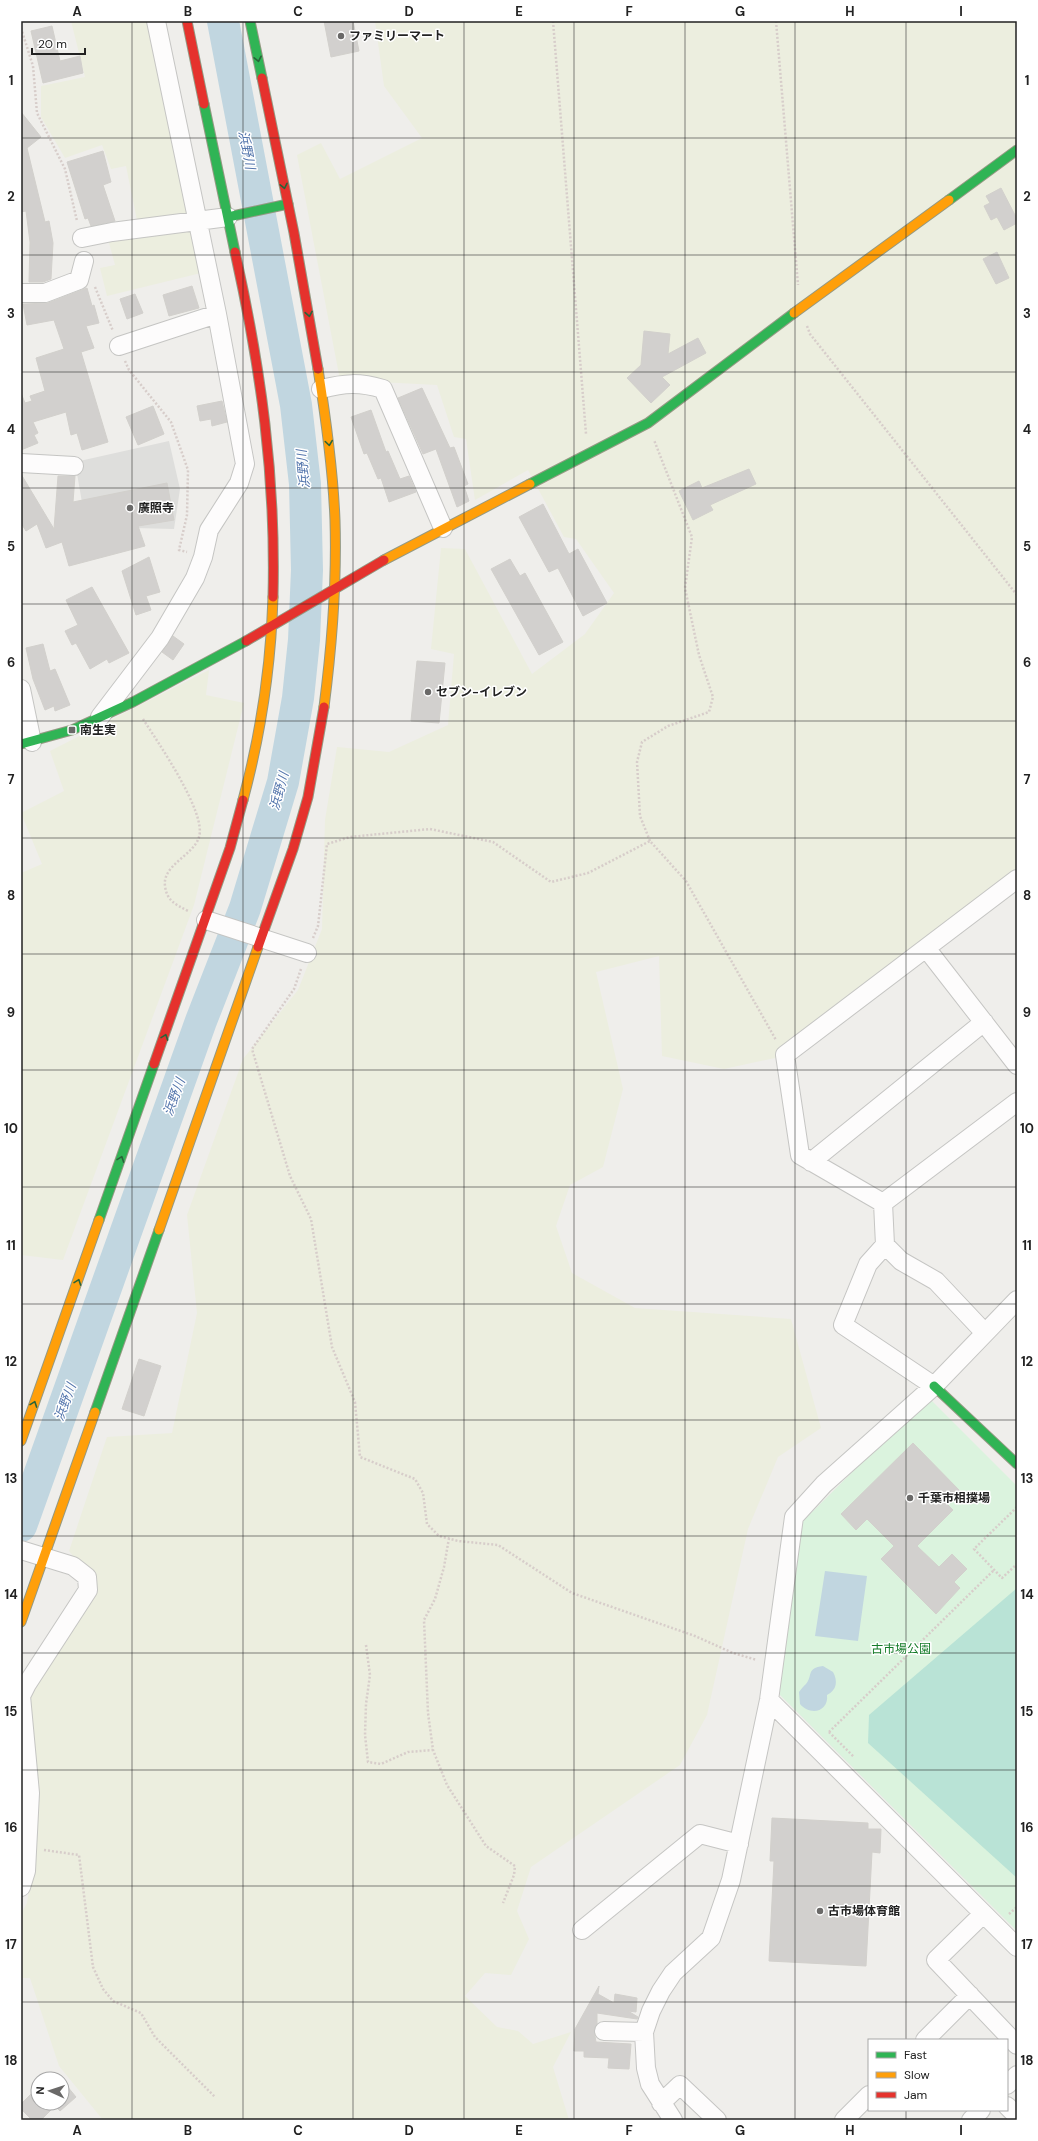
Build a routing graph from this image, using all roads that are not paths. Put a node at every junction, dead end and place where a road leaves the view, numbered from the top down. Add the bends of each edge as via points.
1 (156, 21) edge
2 (187, 21) edge
3 (250, 21) edge
4 (1017, 150) edge
5 (288, 204) junction
6 (228, 217) junction
7 (199, 222) junction
8 (82, 238) road end
9 (84, 262) road end
10 (21, 293) edge
11 (218, 314) junction
12 (119, 346) road end
13 (321, 389) junction
14 (270, 459) junction
15 (21, 463) edge
16 (245, 464) junction
17 (74, 466) dead end
18 (443, 528) junction
19 (334, 588) junction
20 (270, 628) junction
21 (21, 689) edge
22 (98, 720) junction
23 (27, 743) edge
24 (1017, 879) edge
25 (206, 920) junction
26 (263, 938) junction
27 (926, 948) junction
28 (307, 953) road end
29 (984, 1022) junction
30 (1017, 1065) edge
31 (1017, 1102) edge
32 (811, 1162) junction
33 (883, 1203) junction
34 (885, 1245) junction
35 (1017, 1300) edge
36 (985, 1333) junction
37 (934, 1386) junction
38 (21, 1441) edge
39 (1017, 1464) edge
40 (21, 1550) edge
41 (44, 1558) junction
42 (21, 1622) edge
43 (769, 1700) junction
44 (739, 1844) junction
45 (21, 1887) edge
46 (984, 1914) junction
47 (582, 1930) dead end
48 (1017, 1948) edge
49 (970, 1995) junction
50 (604, 2030) dead end
51 (644, 2032) junction
52 (926, 2039) edge
53 (1017, 2045) edge
54 (1017, 2075) edge
55 (1008, 2084) edge
56 (868, 2097) edge
57 (662, 2103) junction
58 (1008, 2107) edge
59 (980, 2111) edge
60 (1017, 2116) edge
61 (673, 2120) edge
62 (716, 2120) edge
63 (844, 2120) edge
64 (971, 2120) edge

1 - 7 street
2 - 6 street
3 -> 5 street
4 - 18 street via 648,423
5 - 6 street
5 -> 13 street
6 - 7 street
6 - 14 street via 250,322 263,397
7 - 8 street
7 - 11 street
9 - 10 street via 78,280 45,293
11 - 12 street
11 - 16 street
13 - 18 street via 342,384 365,384 383,389
13 -> 19 street via 330,452 335,520
14 - 16 street
14 - 20 street via 273,524
15 - 17 street
16 - 22 street via 239,483 209,530 195,578 160,638
18 - 19 street
19 - 20 street
19 - 26 street via 330,657 311,782 293,849
20 - 22 street
20 - 25 street via 266,693 250,774 230,848
21 - 23 street
22 - 23 street
24 - 27 street
25 - 26 street
38 -> 25 street
26 - 28 street
26 - 41 street
27 - 29 street
27 - 32 street via 785,1056 800,1155
29 - 30 street
29 - 32 street
31 - 33 street
32 - 33 street
33 - 34 street
34 - 36 street via 901,1261 936,1281
34 - 37 street via 868,1264 843,1325
35 - 36 street
36 - 37 street
37 - 39 street
37 - 43 street via 824,1484 794,1517
40 - 41 street
41 - 42 street
41 - 45 street via 73,1566 87,1577 88,1590 21,1696 30,1793 26,1871
43 - 44 street
43 - 46 street
44 - 47 street via 700,1834
44 - 51 street via 731,1880 711,1938 673,1973 654,2004
46 - 48 street
46 - 49 street via 936,1960
49 - 52 street
49 - 53 street
50 - 51 street
51 - 57 street via 646,2068 650,2084
54 - 55 street
56 - 63 street
57 - 61 street
57 - 62 street via 680,2085
58 - 60 street
59 - 64 street

